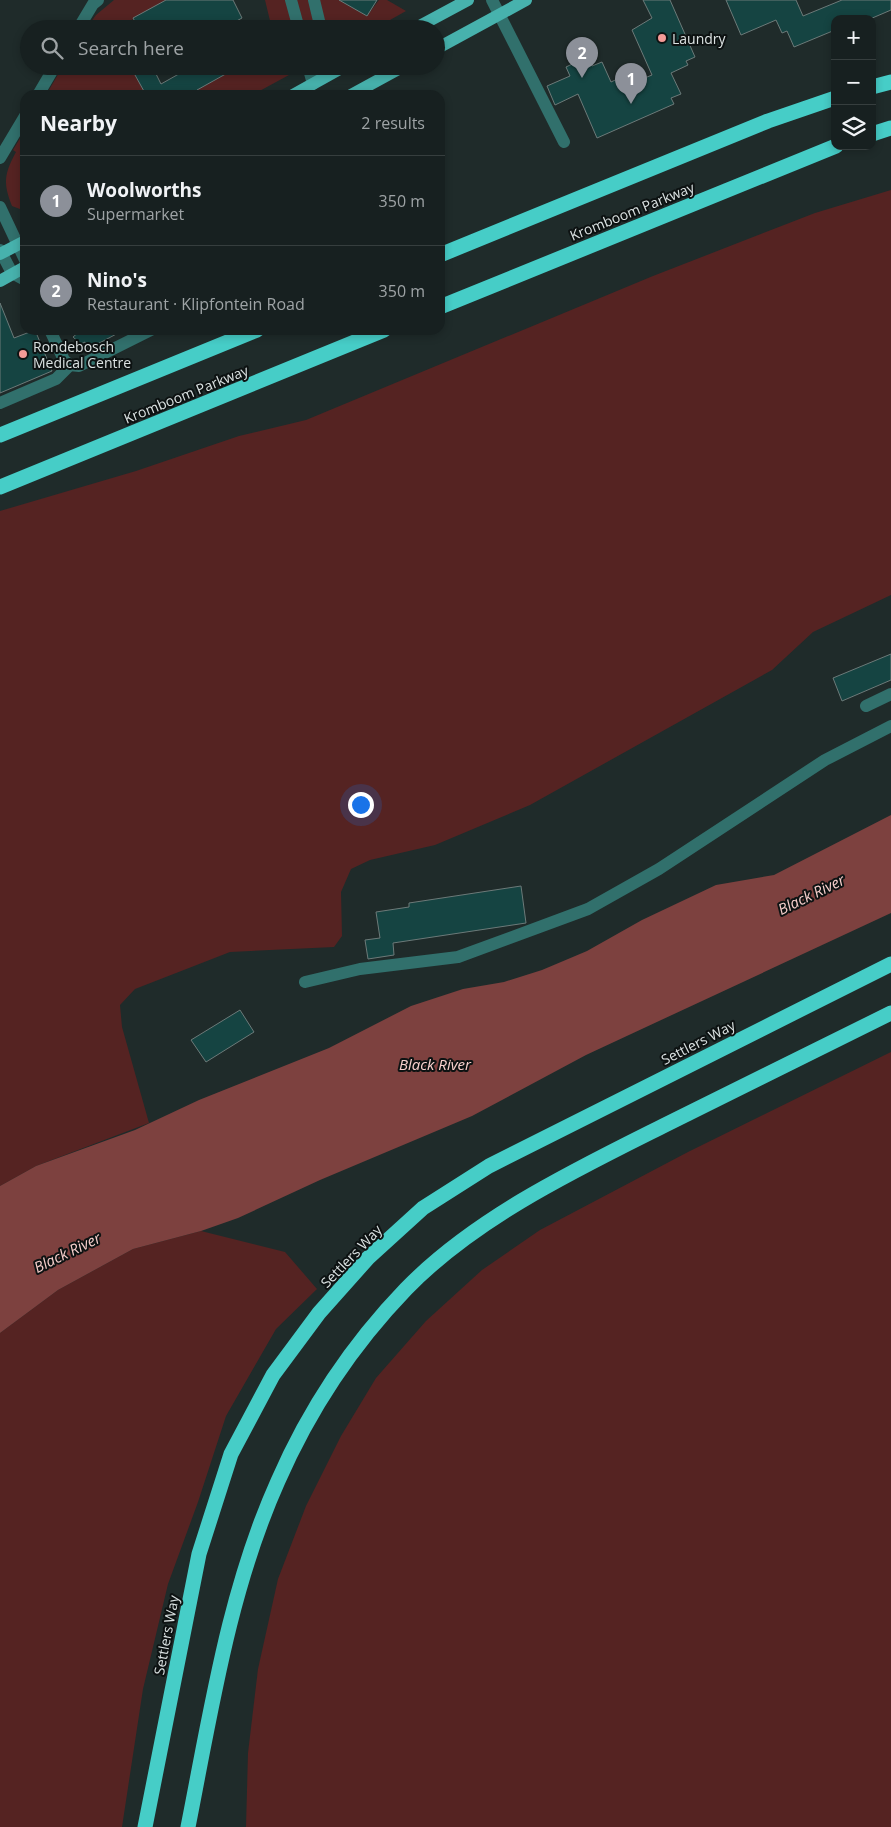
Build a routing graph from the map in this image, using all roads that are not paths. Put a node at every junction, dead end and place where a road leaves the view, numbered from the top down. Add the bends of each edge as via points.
1 (291, 0) edge
2 (314, 0) edge
3 (468, 0) edge
4 (492, 0) edge
5 (526, 0) edge
6 (92, 1) edge
7 (499, 14) junction
8 (82, 20) edge
9 (297, 20) edge
10 (319, 20) edge
11 (431, 20) edge
12 (445, 44) edge
13 (50, 75) edge
14 (310, 75) edge
15 (325, 75) edge
16 (388, 75) edge
17 (891, 82) edge
18 (313, 84) junction
19 (876, 86) edge
20 (41, 90) edge
21 (302, 90) edge
22 (360, 90) edge
23 (831, 99) edge
24 (20, 124) edge
25 (891, 128) edge
26 (876, 133) edge
27 (564, 142) dead end
28 (831, 148) edge
29 (0, 158) edge
30 (0, 207) edge
31 (20, 241) edge
32 (20, 244) edge
33 (1, 253) edge
34 (445, 253) edge
35 (20, 270) edge
36 (12, 274) junction
37 (20, 278) edge
38 (0, 281) edge
39 (445, 305) edge
40 (52, 335) edge
41 (141, 335) edge
42 (244, 335) edge
43 (372, 335) edge
44 (70, 366) junction
45 (0, 403) edge
46 (0, 435) edge
47 (0, 487) edge
48 (891, 694) edge
49 (866, 706) dead end
50 (891, 726) edge
51 (891, 964) edge
52 (305, 982) dead end
53 (891, 1012) edge
54 (145, 1827) edge
55 (188, 1827) edge

1 - 9 lane
2 - 10 lane
3 - 11 main road
4 - 7 lane
5 - 7 main road
6 - 8 lane
7 - 12 main road
7 - 27 lane
13 - 20 lane
14 - 18 lane
15 - 18 main road
16 - 22 main road
17 - 19 highway
18 - 21 main road
23 - 34 highway via 768,121
24 - 29 lane
25 - 26 highway
28 - 39 highway, Kromboom Parkway
30 - 31 lane
32 - 33 main road
33 - 36 lane
35 - 36 main road
36 - 37 lane
36 - 38 main road
40 - 44 lane
41 - 44 lane via 79,366
42 - 46 highway
43 - 47 highway, Kromboom Parkway
44 - 45 lane via 56,379
48 - 49 lane
50 - 52 lane via 825,760 658,869 588,908 458,958 360,969
51 - 54 highway, Settlers Way via 489,1166 423,1208 368,1258 319,1313 273,1376 231,1454 198,1554
53 - 55 highway via 603,1156 526,1199 453,1248 406,1289 358,1344 304,1427 277,1482 259,1529 222,1657

